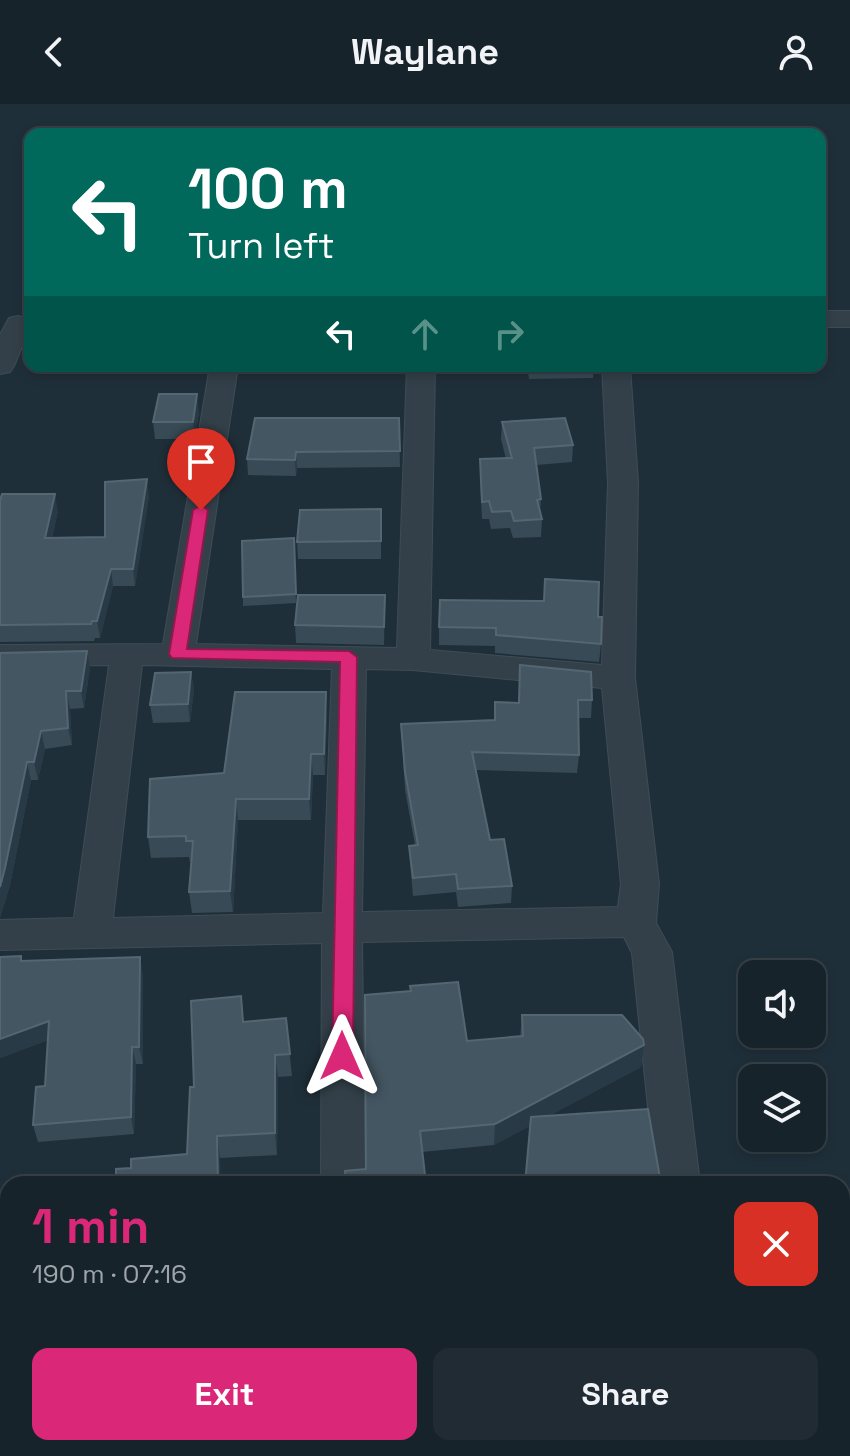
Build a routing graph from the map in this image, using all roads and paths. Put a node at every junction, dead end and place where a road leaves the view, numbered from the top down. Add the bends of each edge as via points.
1 (826, 319) edge
2 (850, 319) edge
3 (16, 324) edge
4 (0, 366) edge
5 (223, 372) edge
6 (421, 372) edge
7 (616, 372) edge
8 (127, 654) junction
9 (178, 654) junction
10 (0, 656) edge
11 (349, 657) junction
12 (413, 659) junction
13 (618, 678) junction
14 (636, 924) junction
15 (342, 929) junction
16 (0, 935) edge
17 (91, 935) junction
18 (343, 1176) edge
19 (677, 1176) edge

1 - 2 street
3 - 4 street
5 - 9 street
6 - 12 street
7 - 13 street via 623,483
8 - 9 street
8 - 10 street
8 - 17 street
9 - 11 street
11 - 12 street
11 - 15 street
12 - 13 street
13 - 14 street via 640,884
14 - 15 street
14 - 19 street via 652,952
15 - 17 street
15 - 18 street
16 - 17 street

